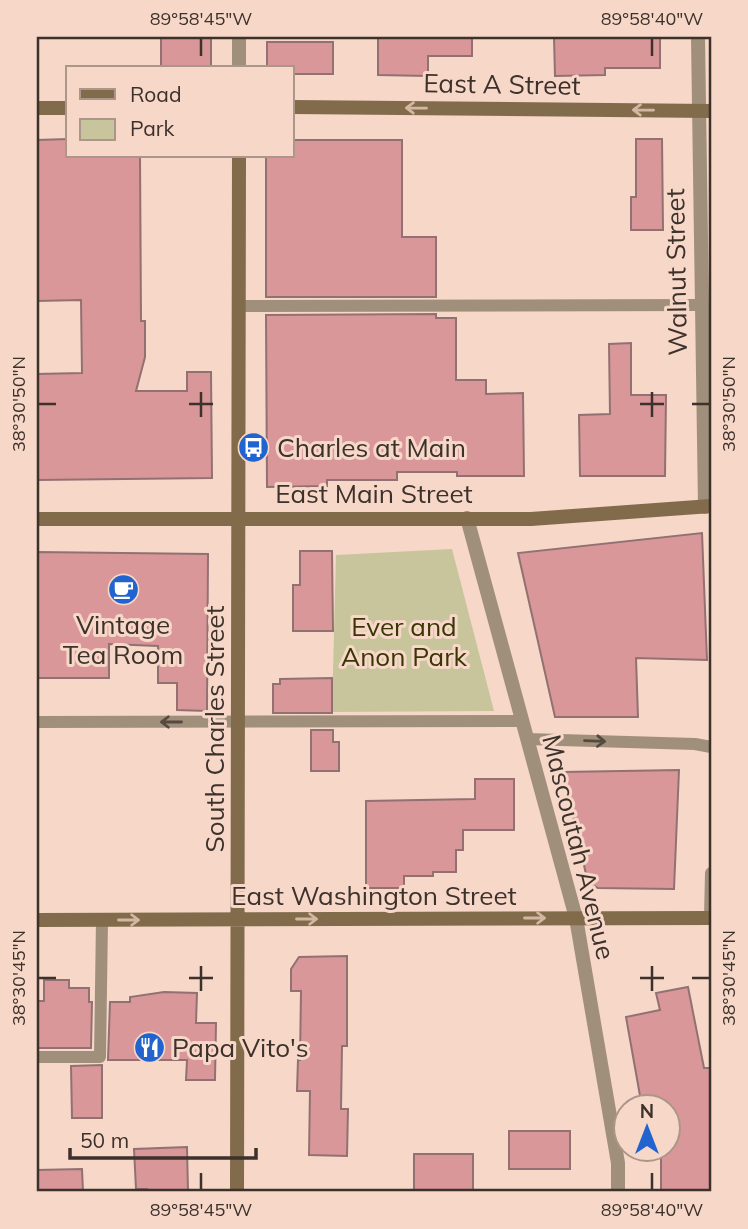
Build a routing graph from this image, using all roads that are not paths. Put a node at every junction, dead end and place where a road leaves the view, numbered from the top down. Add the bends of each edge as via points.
1 (239, 37) edge
2 (698, 37) edge
3 (239, 66) edge
4 (294, 107) edge
5 (37, 108) edge
6 (66, 108) edge
7 (705, 111) edge
8 (239, 158) edge
9 (705, 178) edge
10 (701, 305) junction
11 (239, 306) junction
12 (708, 507) edge
13 (239, 518) junction
14 (467, 518) junction
15 (37, 519) edge
16 (522, 721) junction
17 (37, 722) edge
18 (239, 723) junction
19 (527, 739) junction
20 (711, 747) edge
21 (711, 873) edge
22 (576, 918) junction
23 (711, 918) edge
24 (37, 920) edge
25 (102, 920) junction
26 (239, 920) junction
27 (37, 1057) edge
28 (237, 1192) edge
29 (618, 1192) edge

1 - 3 street
2 - 7 street, Walnut Street
7 -> 4 street, East A Street
5 - 6 street
7 - 9 street, Walnut Street
8 - 11 street, South Charles Street
9 - 10 street, Walnut Street
10 - 11 lane
10 - 12 street, Walnut Street
11 - 13 street, South Charles Street
12 - 14 street, East Main Street via 531,519
13 - 14 street, East Main Street
13 - 15 street, East Main Street
13 - 18 street, South Charles Street
14 - 16 street, Mascoutah Avenue
16 - 18 lane
16 - 19 street, Mascoutah Avenue
18 -> 17 lane
18 - 26 street, South Charles Street
19 -> 20 lane
19 - 22 street, Mascoutah Avenue
21 - 23 lane
22 - 23 street, East Washington Street
26 -> 22 street, East Washington Street
22 - 29 street, Mascoutah Avenue via 618,1163
24 - 25 street, East Washington Street
25 -> 26 street, East Washington Street
25 - 27 lane via 100,1057
26 - 28 street, South Charles Street

